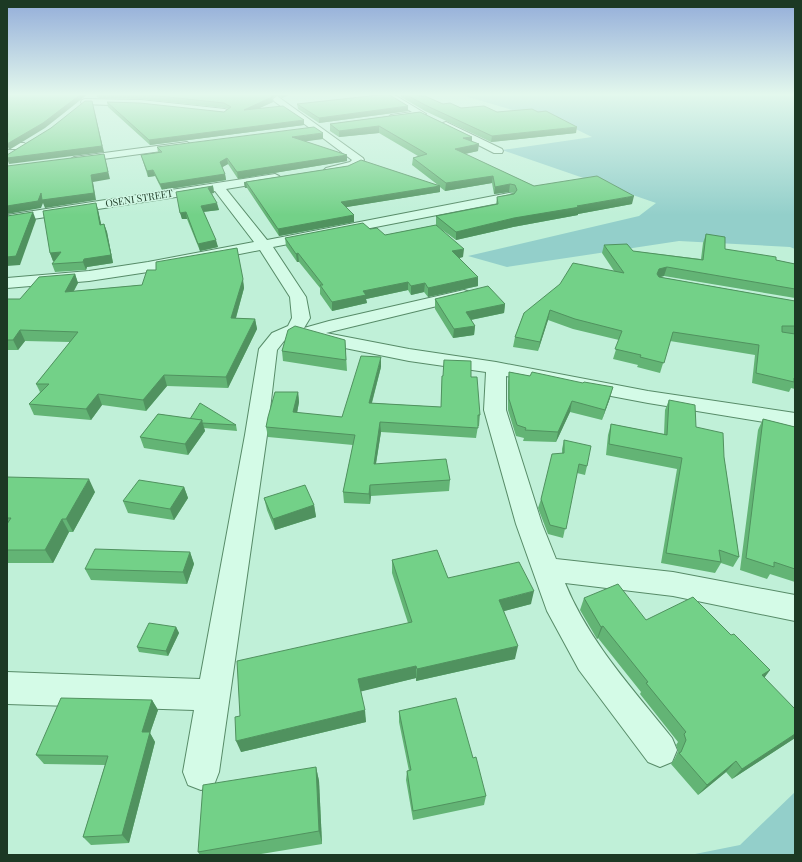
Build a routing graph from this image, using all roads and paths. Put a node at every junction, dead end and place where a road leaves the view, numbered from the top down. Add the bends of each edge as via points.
1 (325, 134) edge
2 (463, 134) edge
3 (201, 143) edge
4 (7, 146) edge
5 (498, 151) dead end
6 (7, 158) edge
7 (61, 162) edge
8 (317, 172) edge
9 (287, 176) edge
10 (218, 187) junction
11 (509, 197) edge
12 (7, 220) edge
13 (264, 245) junction
14 (7, 283) edge
15 (479, 292) edge
16 (301, 331) junction
17 (496, 368) junction
18 (795, 420) edge
19 (547, 569) junction
20 (795, 608) edge
21 (7, 688) edge
22 (214, 695) junction
23 (660, 750) dead end
24 (202, 772) dead end

1 - 8 street via 359,160 354,165
2 - 5 street
3 - 7 street
4 - 6 street via 27,144
9 - 10 street, OSENI STREET
10 - 12 street, OSENI STREET
10 - 13 street
11 - 13 street
13 - 14 street via 89,276
13 - 16 street via 298,297
15 - 16 street
16 - 17 street via 330,340 409,355
16 - 22 street via 278,338 268,349
17 - 18 street via 648,397
17 - 19 street via 495,410 529,524
19 - 20 street via 673,584
19 - 23 street via 562,611 590,660
21 - 22 street
22 - 24 street

